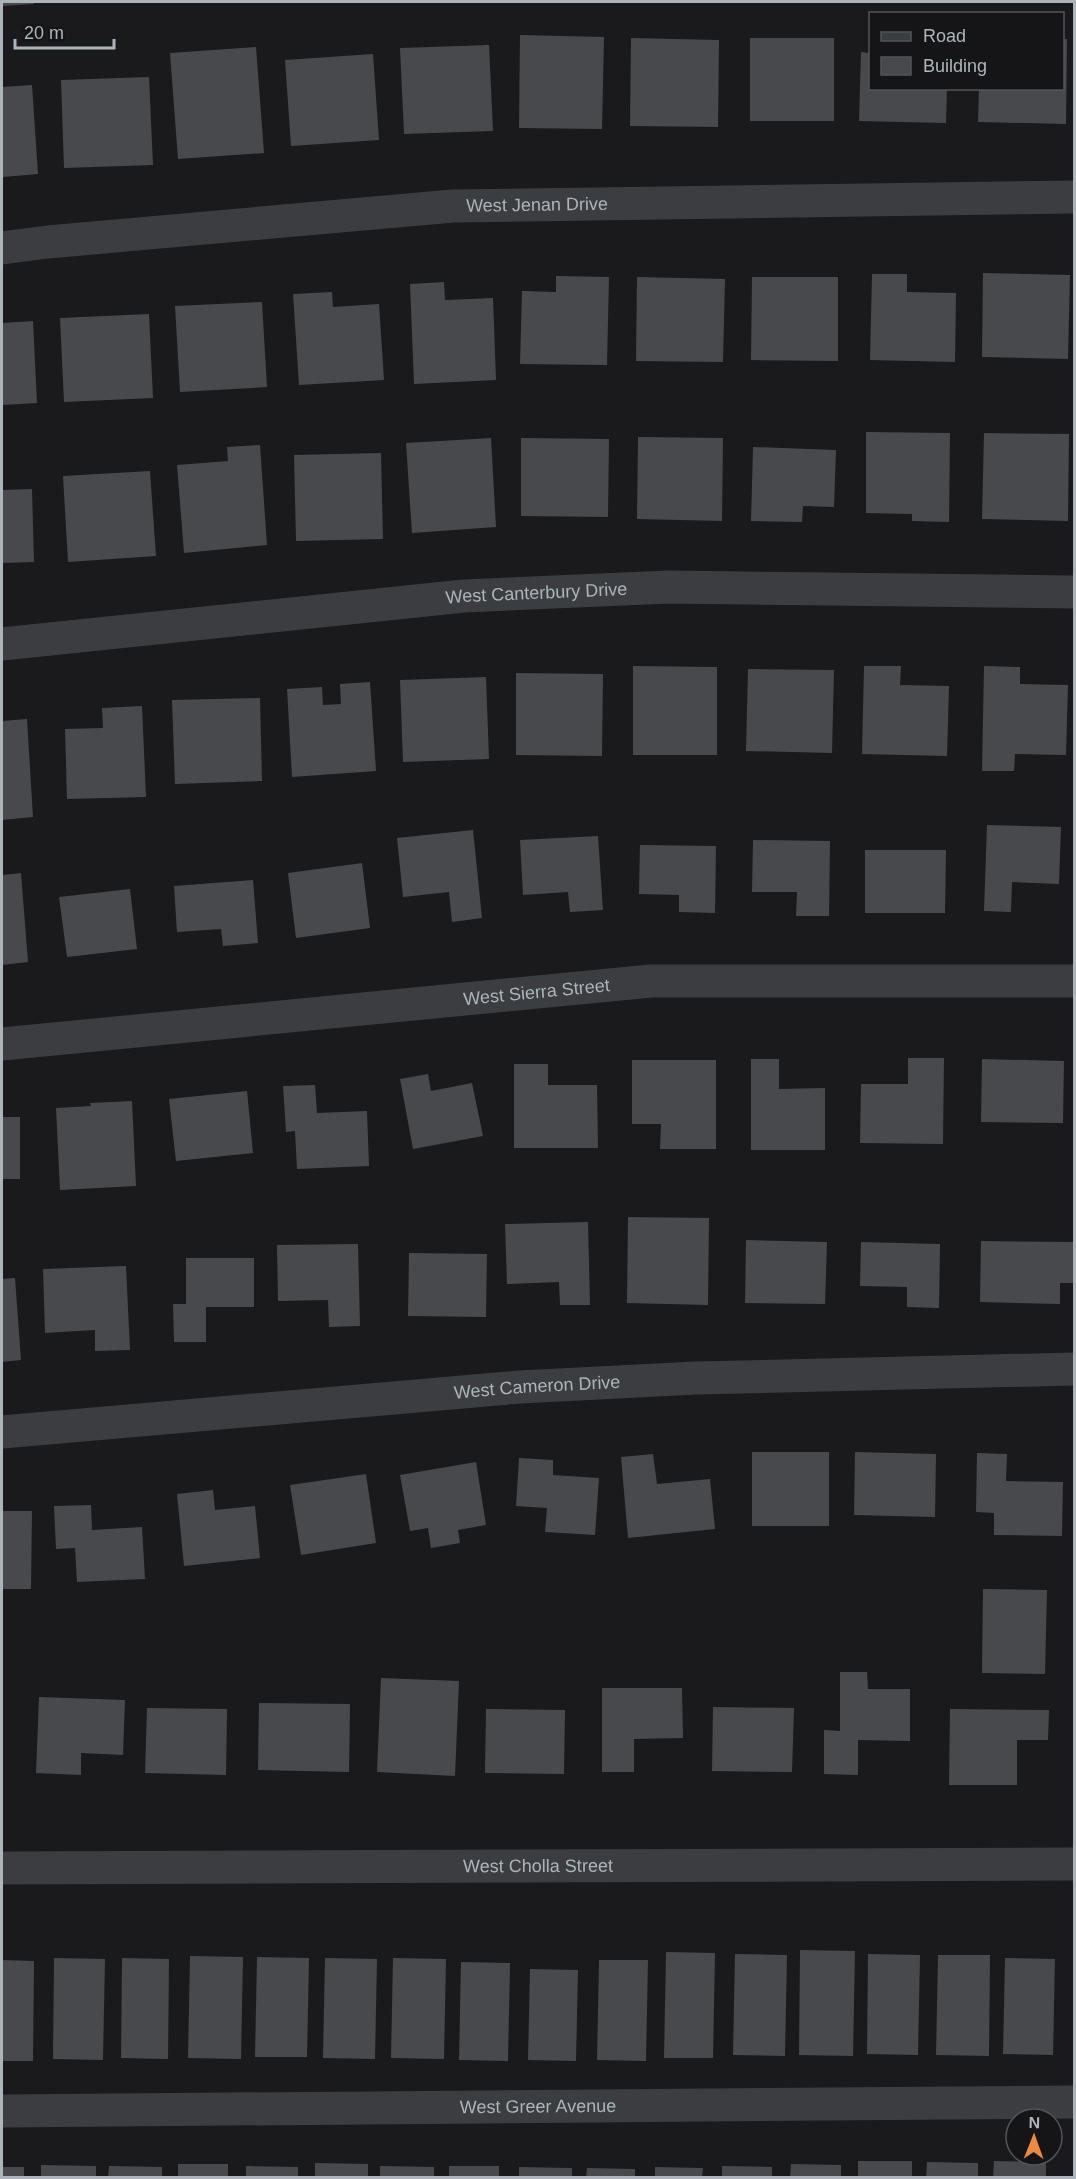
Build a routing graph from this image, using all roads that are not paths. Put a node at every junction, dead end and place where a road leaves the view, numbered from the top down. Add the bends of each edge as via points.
1 (1074, 197) edge
2 (2, 248) edge
3 (1074, 592) edge
4 (2, 644) edge
5 (1074, 981) edge
6 (2, 1044) edge
7 (1074, 1370) edge
8 (2, 1432) edge
9 (1074, 1864) edge
10 (2, 1868) edge
11 (1074, 2102) edge
12 (2, 2111) edge

1 - 2 street, West Jenan Drive via 453,206
3 - 4 street, West Canterbury Drive via 669,586 464,596
5 - 6 street, West Sierra Street via 651,981
7 - 8 street, West Cameron Drive via 696,1378 520,1387
9 - 10 street, West Cholla Street
11 - 12 street, West Greer Avenue

